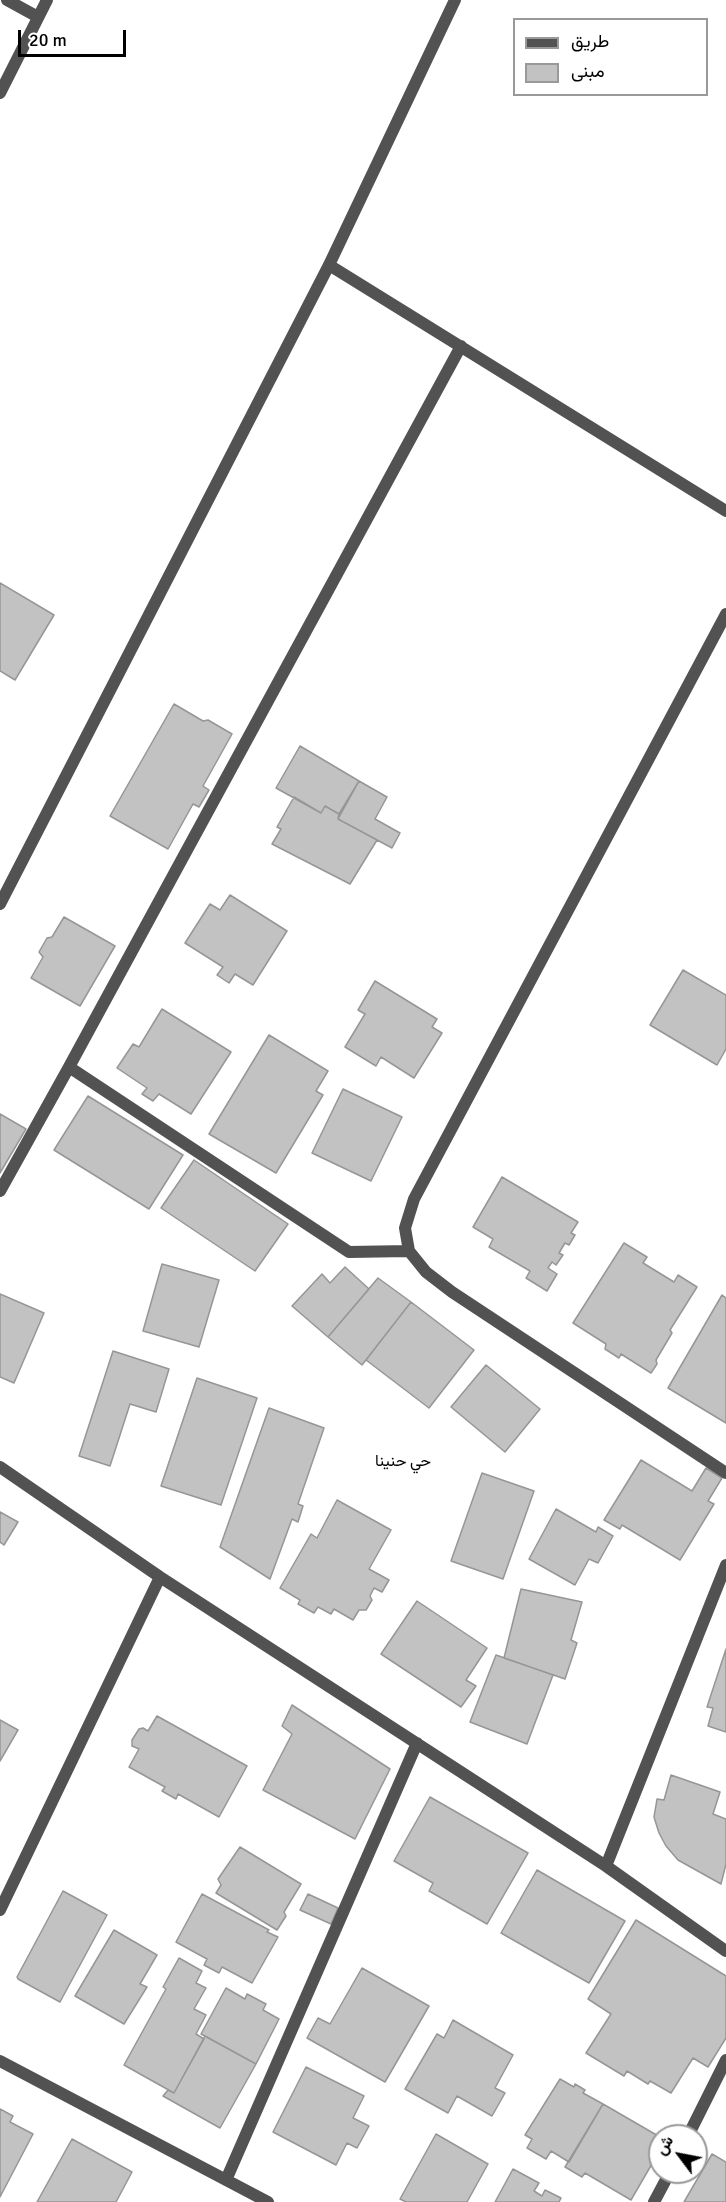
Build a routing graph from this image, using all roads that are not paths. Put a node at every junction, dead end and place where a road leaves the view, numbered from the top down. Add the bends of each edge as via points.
1 (7, 0) edge
2 (47, 0) edge
3 (455, 0) edge
4 (39, 17) junction
5 (0, 93) edge
6 (329, 266) junction
7 (461, 346) junction
8 (726, 511) edge
9 (726, 614) edge
10 (3, 889) edge
11 (0, 904) edge
12 (69, 1067) junction
13 (0, 1191) edge
14 (409, 1251) junction
15 (0, 1467) edge
16 (726, 1473) edge
17 (726, 1565) edge
18 (160, 1577) junction
19 (417, 1743) junction
20 (606, 1866) junction
21 (0, 1910) edge
22 (726, 1951) edge
23 (726, 2060) edge
24 (0, 2061) edge
25 (694, 2124) edge
26 (226, 2180) junction
27 (664, 2184) edge
28 (268, 2202) edge
29 (654, 2202) edge

1 - 4 street
2 - 4 street
3 - 6 street
4 - 5 street
6 - 7 street
6 - 10 street
7 - 8 street
7 - 12 street
9 - 14 street via 414,1199 405,1228
10 - 11 street
12 - 13 street
12 - 14 street via 349,1252
14 - 16 street via 426,1272 452,1292
15 - 18 street
17 - 20 street
18 - 19 street
18 - 21 street
19 - 20 street
19 - 26 street
20 - 22 street
23 - 25 street
24 - 26 street
26 - 28 street
27 - 29 street

